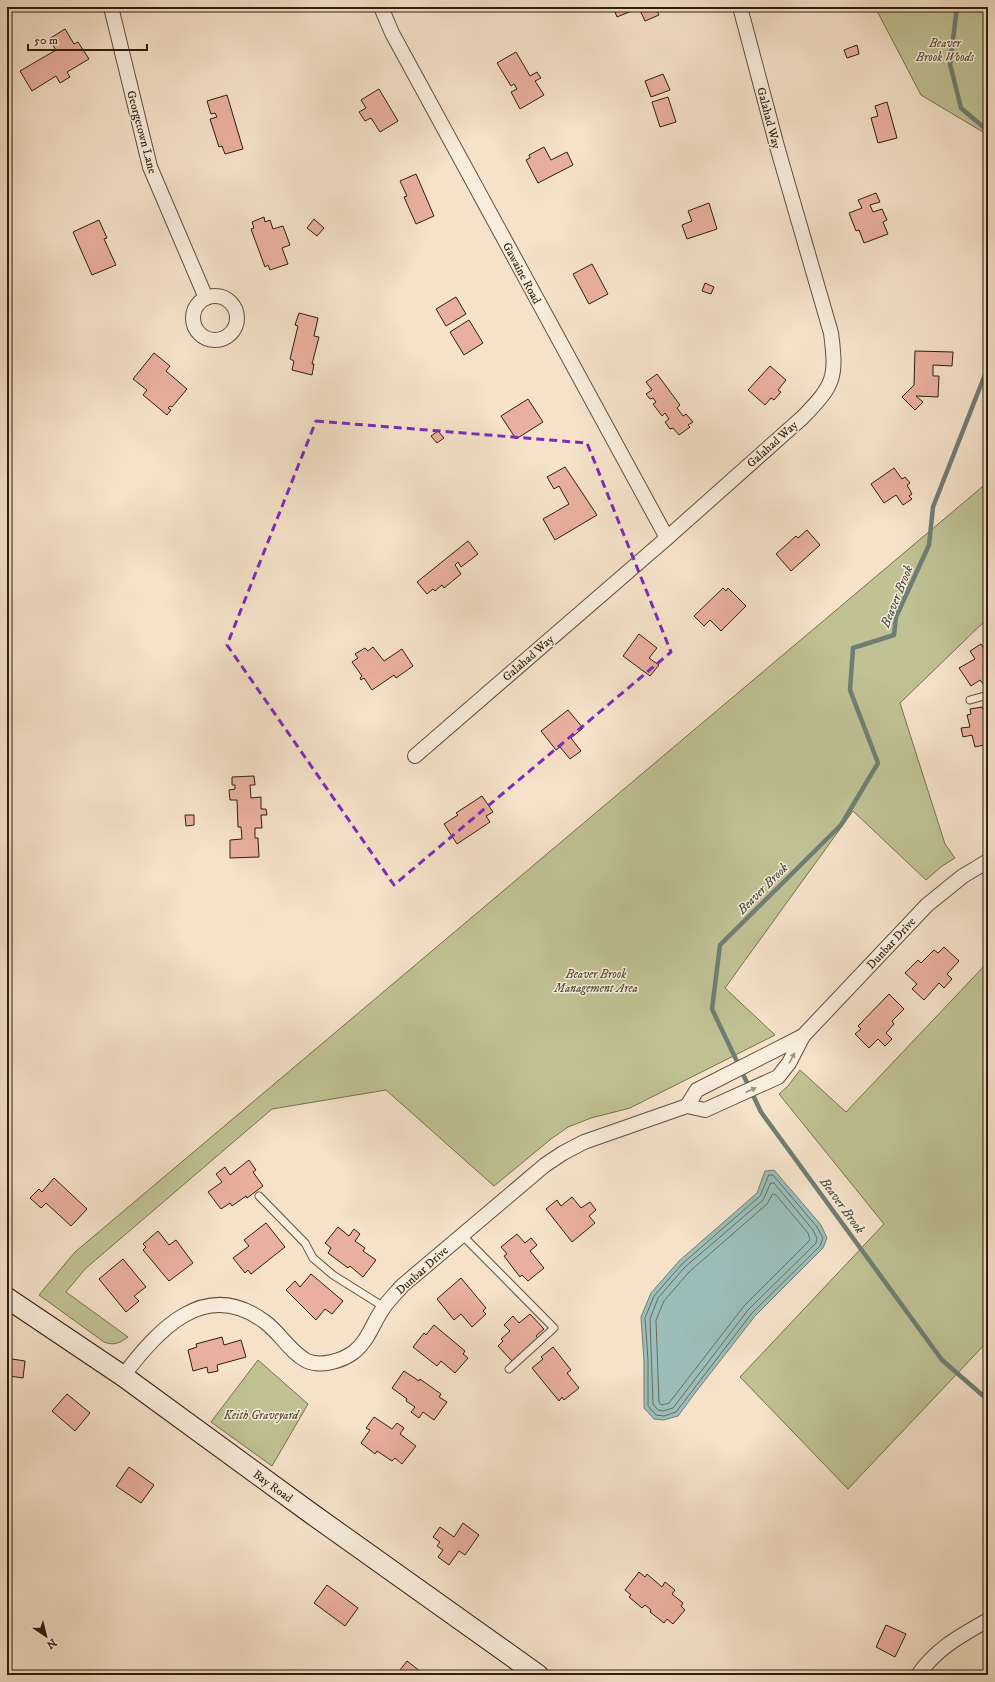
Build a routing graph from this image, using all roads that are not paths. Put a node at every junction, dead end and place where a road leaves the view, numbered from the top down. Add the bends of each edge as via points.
1 (111, 7) edge
2 (381, 7) edge
3 (740, 7) edge
4 (206, 298) dead end
5 (667, 538) junction
6 (988, 695) edge
7 (970, 700) dead end
8 (414, 756) dead end
9 (988, 861) edge
10 (803, 1036) junction
11 (687, 1106) junction
12 (259, 1196) dead end
13 (462, 1235) junction
14 (7, 1298) edge
15 (384, 1307) junction
16 (509, 1369) dead end
17 (123, 1376) junction
18 (988, 1620) edge
19 (538, 1675) edge
20 (918, 1675) edge

1 - 4 street, Georgetown Lane via 150,167
2 - 5 street, Gawaine Road via 392,33
3 - 5 street, Galahad Way via 831,333 834,371 826,389 815,404
5 - 8 street, Galahad Way
6 - 7 lane
9 - 10 street, Dunbar Drive via 957,880 927,905
10 - 11 street, Dunbar Drive via 697,1090
11 -> 10 street, Dunbar Drive via 705,1110 778,1077 789,1063
11 - 13 street, Dunbar Drive via 591,1139 564,1153 545,1165
12 - 15 lane via 306,1243 313,1258 333,1275
13 - 15 street, Dunbar Drive via 402,1286
13 - 16 lane via 554,1328
14 - 17 main road, Bay Road
15 - 17 street, Dunbar Drive via 365,1341 353,1353 338,1361 321,1363 308,1361 294,1351 267,1323 238,1306 201,1308 185,1314 168,1326 141,1352
17 - 19 main road, Bay Road
18 - 20 street via 945,1645 930,1658

